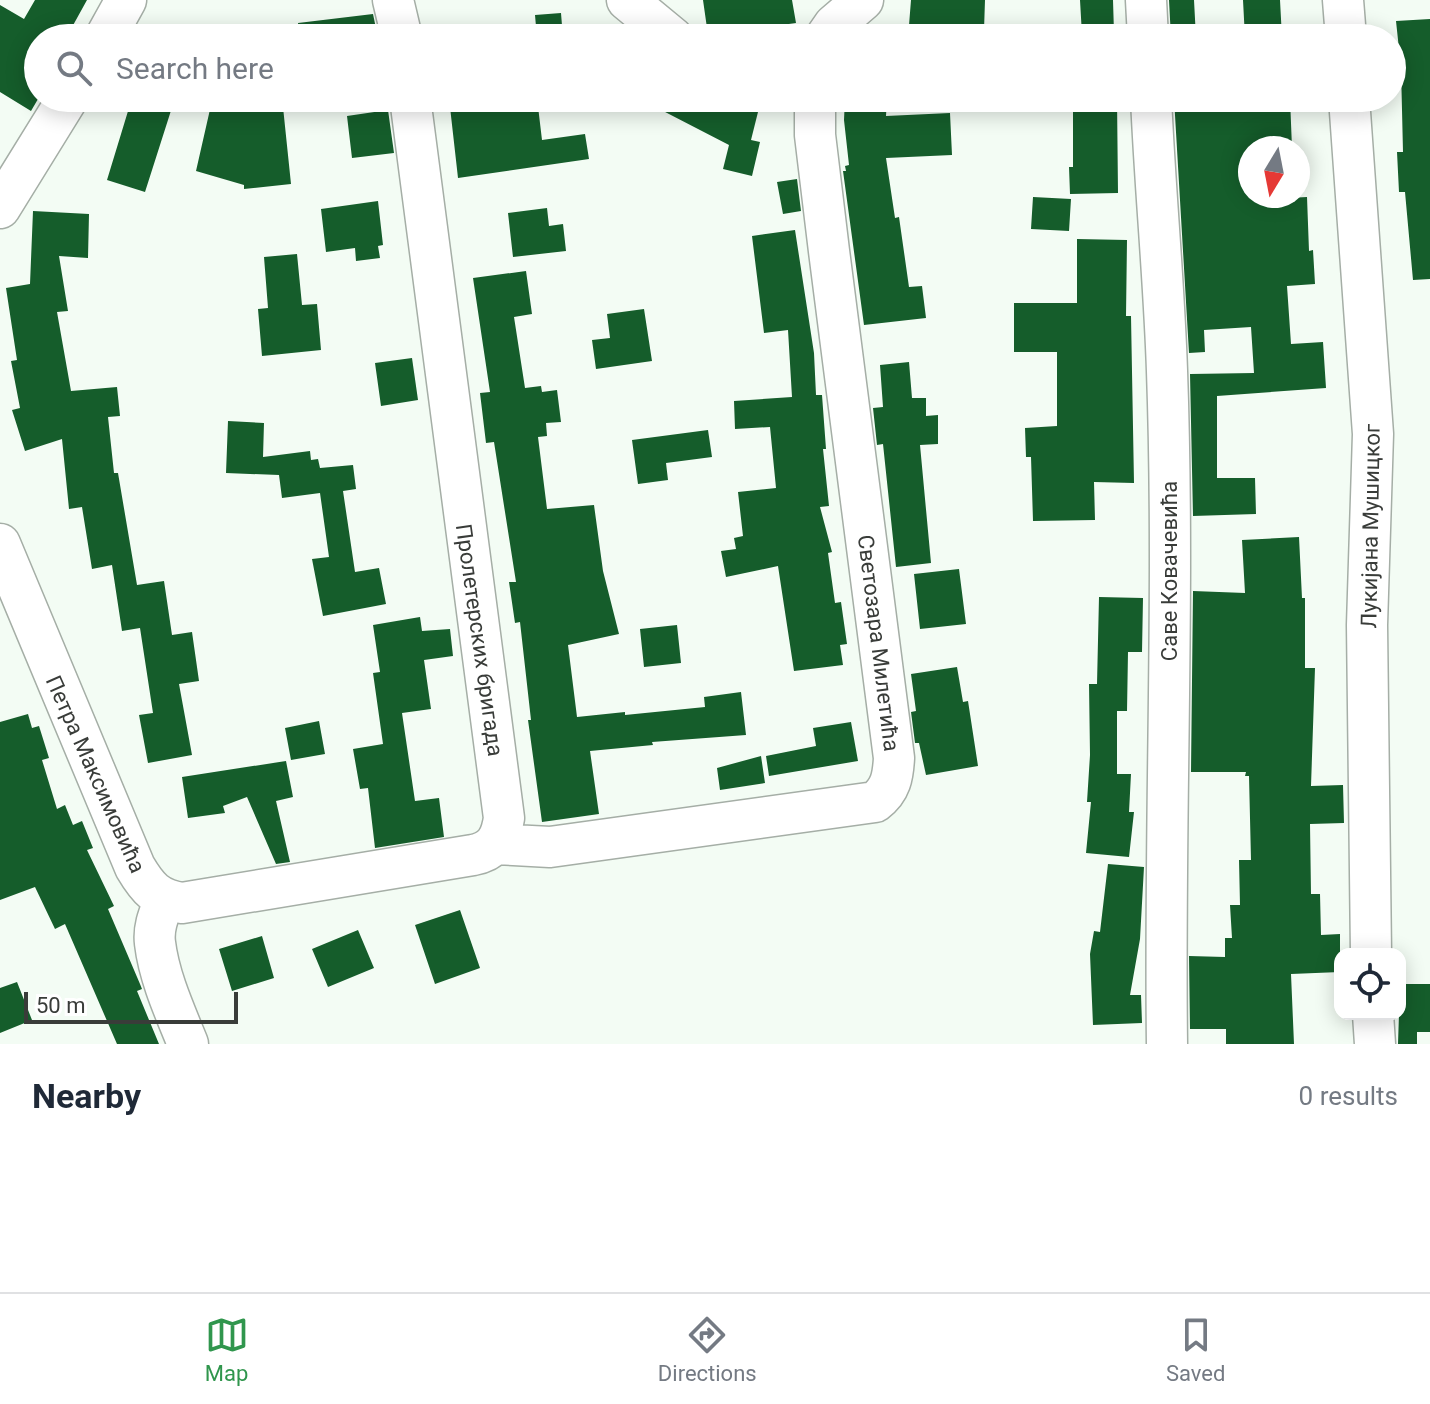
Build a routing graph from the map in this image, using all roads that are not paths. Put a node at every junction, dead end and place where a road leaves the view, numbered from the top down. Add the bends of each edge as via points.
1 (126, 0) edge
2 (393, 0) edge
3 (627, 0) edge
4 (863, 0) edge
5 (1146, 0) edge
6 (1343, 0) edge
7 (113, 24) edge
8 (399, 24) edge
9 (656, 24) edge
10 (835, 24) edge
11 (1147, 24) edge
12 (1345, 24) edge
13 (59, 112) edge
14 (412, 112) edge
15 (815, 112) edge
16 (1152, 112) edge
17 (1350, 112) edge
18 (0, 208) edge
19 (0, 544) edge
20 (495, 844) junction
21 (164, 901) junction
22 (1371, 948) edge
23 (1373, 1020) edge
24 (188, 1044) edge
25 (1167, 1044) edge
26 (1375, 1044) edge

1 - 7 street
2 - 8 street
3 - 9 street
4 - 10 street
5 - 11 street
6 - 12 street
13 - 18 street
14 - 20 street, Пролетерских бригада via 504,818
15 - 20 street, Светозара Милетића via 894,758 889,787 875,802 550,847
16 - 25 street, Саве Ковачевића via 1167,369
17 - 22 street, Лукијана Мушицког via 1373,434 1367,625
19 - 21 street, Петра Максимовића via 135,867 149,890
20 - 21 street via 473,855 182,903
21 - 24 street via 155,943
23 - 26 street

